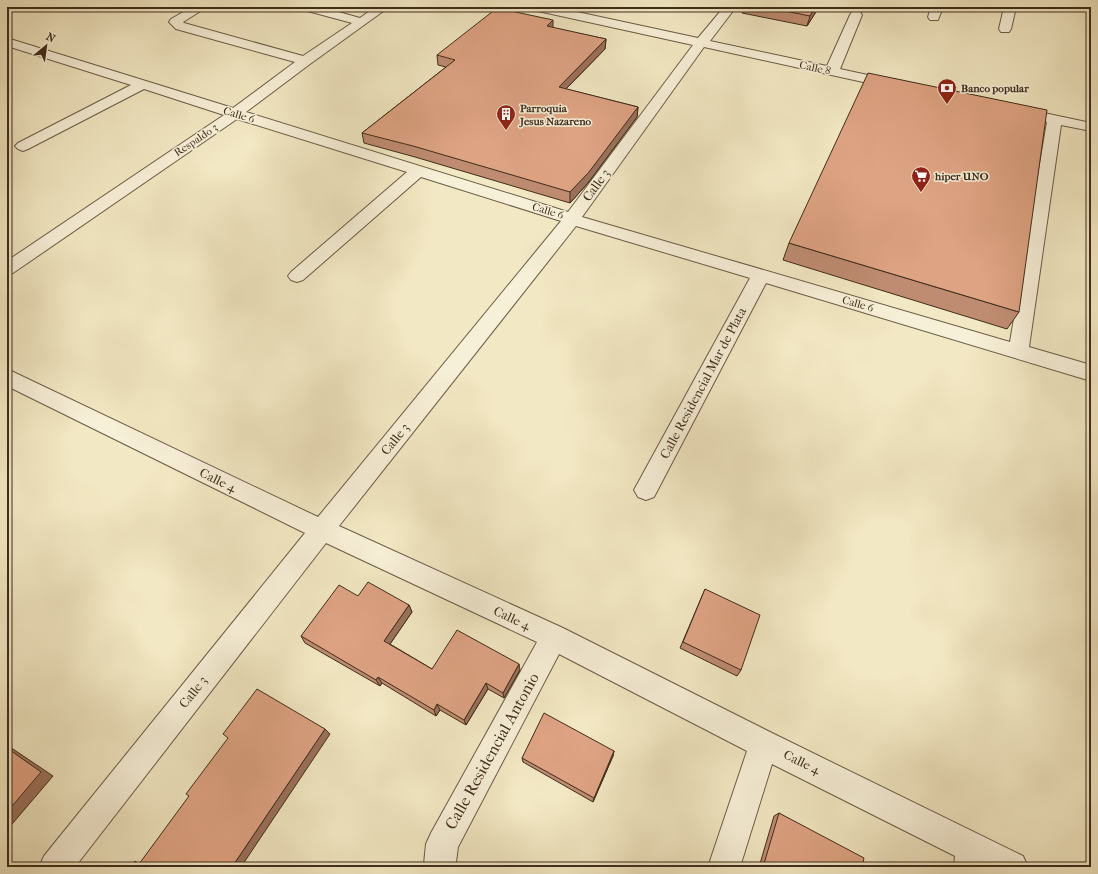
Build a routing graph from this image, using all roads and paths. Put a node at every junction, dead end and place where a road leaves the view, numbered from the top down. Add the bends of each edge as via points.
1 (201, 7) edge
2 (308, 7) edge
3 (383, 7) edge
4 (538, 7) edge
5 (597, 7) edge
6 (730, 7) edge
7 (1010, 7) edge
8 (856, 15) dead end
9 (586, 18) junction
10 (362, 22) junction
11 (1005, 29) dead end
12 (701, 43) junction
13 (10, 49) edge
14 (304, 61) junction
15 (832, 71) junction
16 (142, 85) junction
17 (909, 88) edge
18 (1001, 108) edge
19 (235, 114) junction
20 (1055, 120) junction
21 (1091, 127) edge
22 (23, 146) dead end
23 (418, 171) junction
24 (572, 219) junction
25 (7, 269) edge
26 (761, 275) junction
27 (297, 276) dead end
28 (1018, 351) junction
29 (1091, 373) edge
30 (7, 377) edge
31 (646, 490) dead end
32 (322, 530) junction
33 (554, 637) junction
34 (764, 744) junction
35 (971, 857) edge
36 (55, 867) edge
37 (442, 867) edge
38 (724, 867) edge
39 (1012, 867) edge

1 - 14 street via 174,22 180,26
2 - 10 street
3 - 10 street, Respaldo 3
4 - 9 street, Calle 8
5 - 9 street
6 - 12 street, Calle 3
7 - 11 street
8 - 15 street
9 - 12 street, Calle 8
10 - 14 street, Respaldo 3
12 - 15 street, Calle 8
12 - 24 street, Calle 3
13 - 16 street, Calle 6 via 29,49
14 - 19 street, Respaldo 3
15 - 17 street, Calle 8
16 - 19 street, Calle 6
16 - 22 street
18 - 20 street
19 - 23 street, Calle 6
19 - 25 street, Respaldo 3
20 - 21 street
20 - 28 street
23 - 24 street, Calle 6
23 - 27 street
24 - 26 street, Calle 6
24 - 32 street, Calle 3
26 - 28 street, Calle 6
26 - 31 street, Calle Residencial Mar de Plata
28 - 29 street, Calle 6
30 - 32 street, Calle 4
32 - 33 street, Calle 4
32 - 36 street, Calle 3
33 - 34 street, Calle 4
33 - 37 street, Calle Residencial Antonio via 442,844
34 - 35 street, Calle 4
34 - 38 street
35 - 39 street, Calle 4

